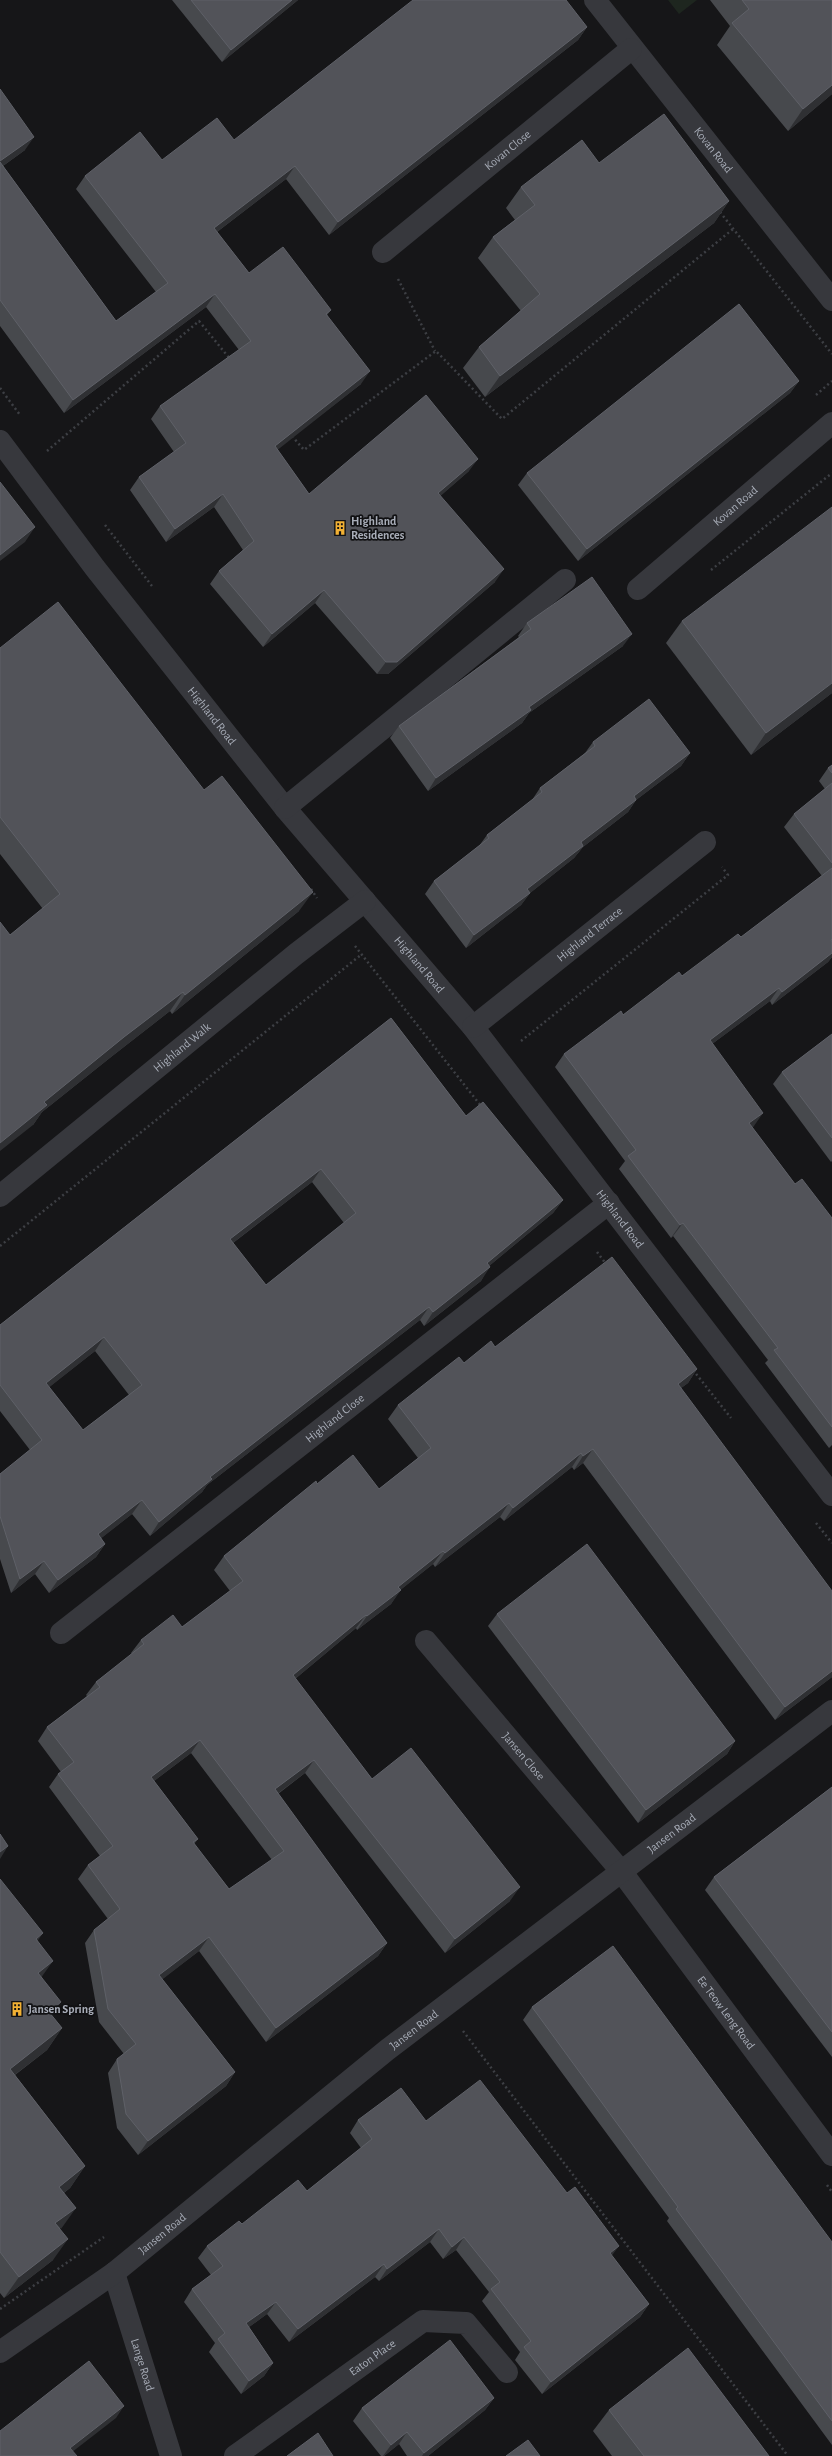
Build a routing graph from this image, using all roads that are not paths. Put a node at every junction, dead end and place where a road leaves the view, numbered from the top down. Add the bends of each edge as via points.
1 (595, 0) edge
2 (631, 48) junction
3 (384, 252) road end
4 (832, 300) edge
5 (832, 423) edge
6 (0, 441) edge
7 (565, 580) dead end
8 (638, 589) dead end
9 (285, 808) junction
10 (705, 842) road end
11 (365, 901) junction
12 (473, 1027) junction
13 (0, 1196) edge
14 (609, 1203) junction
15 (832, 1495) edge
16 (61, 1634) dead end
17 (426, 1641) dead end
18 (832, 1712) edge
19 (621, 1871) junction
20 (832, 2155) edge
21 (114, 2273) junction
22 (0, 2352) edge
23 (507, 2372) dead end
24 (171, 2456) edge
25 (235, 2456) edge

1 - 2 street, Kovan Road
2 - 3 street, Kovan Close
2 - 4 street, Kovan Road
5 - 8 street, Kovan Road
6 - 9 street, Highland Road via 95,568
7 - 9 street
9 - 11 street, Highland Road
10 - 12 street, Highland Terrace
11 - 12 street, Highland Road
11 - 13 street, Highland Walk via 296,954
12 - 14 street, Highland Road
14 - 15 street, Highland Road
14 - 16 street, Highland Close
17 - 19 street, Jansen Close
18 - 19 street, Jansen Road
19 - 20 street, Ee Teow Leng Road
19 - 21 street, Jansen Road via 387,2050
21 - 22 street, Jansen Road
21 - 24 street, Lange Road
23 - 25 street, Eaton Place via 466,2323 423,2321

